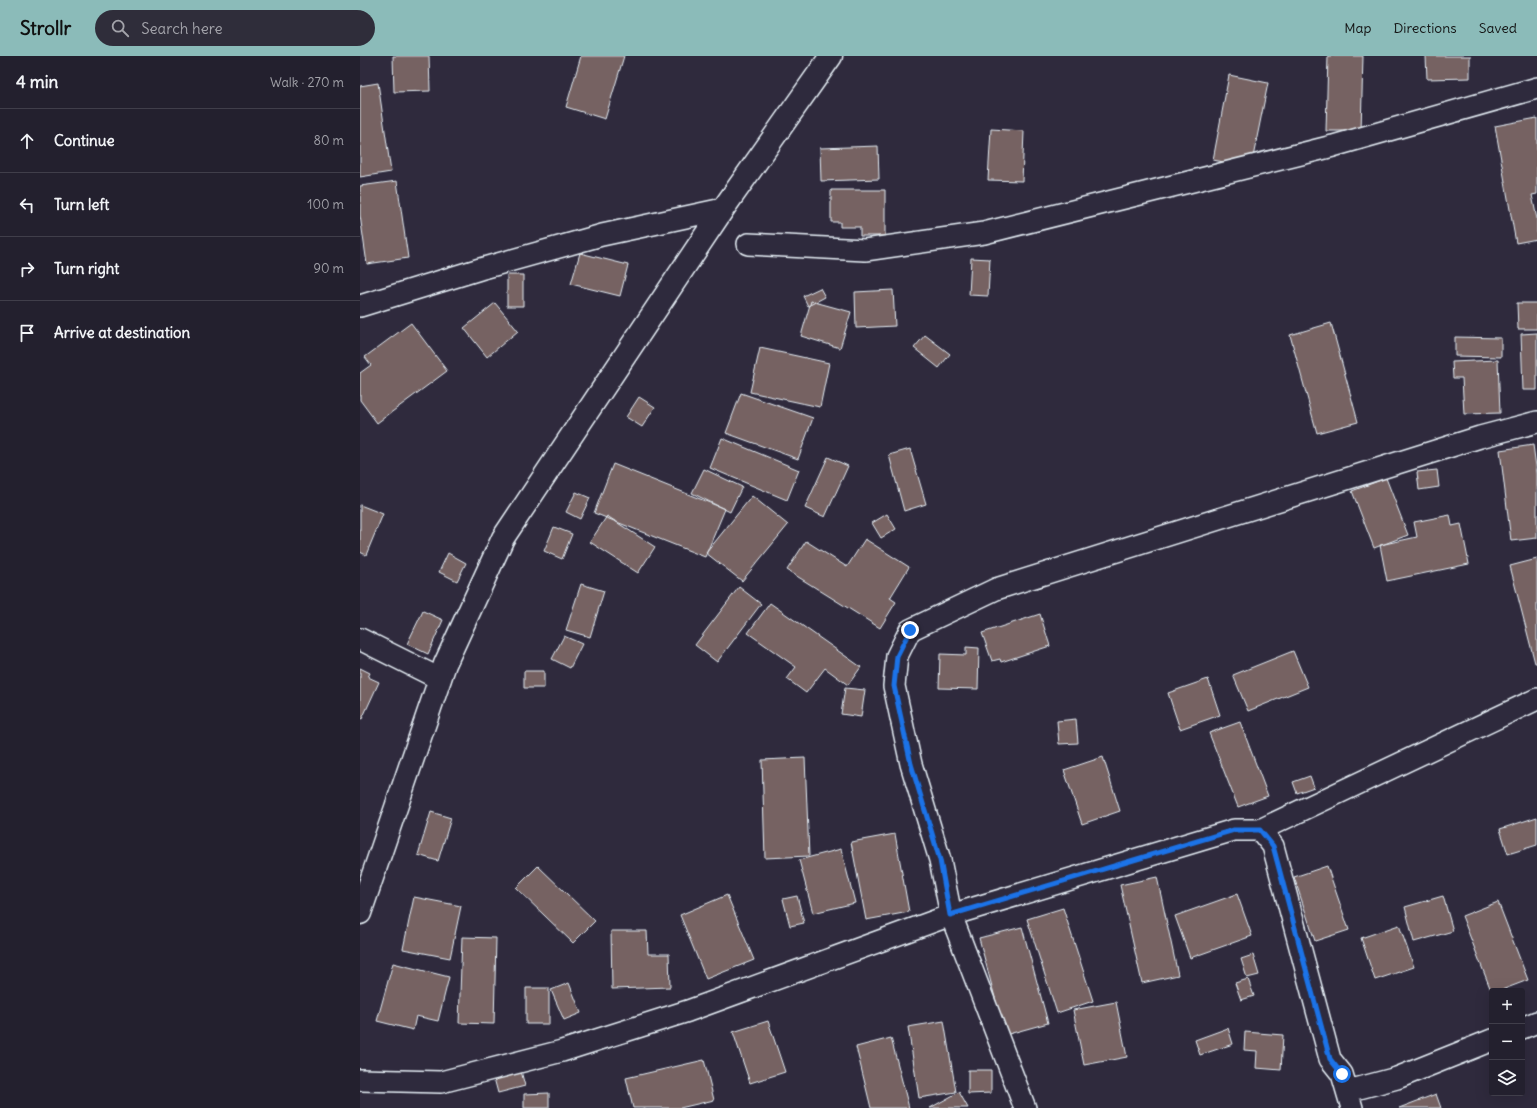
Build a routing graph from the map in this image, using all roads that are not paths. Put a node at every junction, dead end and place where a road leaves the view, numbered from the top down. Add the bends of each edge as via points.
1 (831, 56) edge
2 (1537, 88) edge
3 (723, 209) junction
4 (748, 244) dead end
5 (360, 306) edge
6 (1537, 422) edge
7 (360, 639) edge
8 (440, 679) junction
9 (1537, 699) edge
10 (1260, 830) junction
11 (360, 913) edge
12 (950, 915) junction
13 (1537, 1022) edge
14 (1525, 1027) edge
15 (1489, 1041) edge
16 (360, 1080) edge
17 (1350, 1100) edge
18 (1025, 1108) edge

1 - 3 street
2 - 4 street via 1332,146 984,233 865,250
3 - 5 street via 602,236 480,269
3 - 8 street via 503,538
6 - 12 street via 1480,437 996,589 910,630 897,656 894,686 911,764 940,860
7 - 8 street
8 - 11 street
9 - 10 street
10 - 12 street via 1234,830
10 - 17 street via 1273,846 1330,1059 1342,1074
12 - 16 street via 688,1011 562,1051 441,1082
12 - 18 street
13 - 14 street
15 - 17 street

